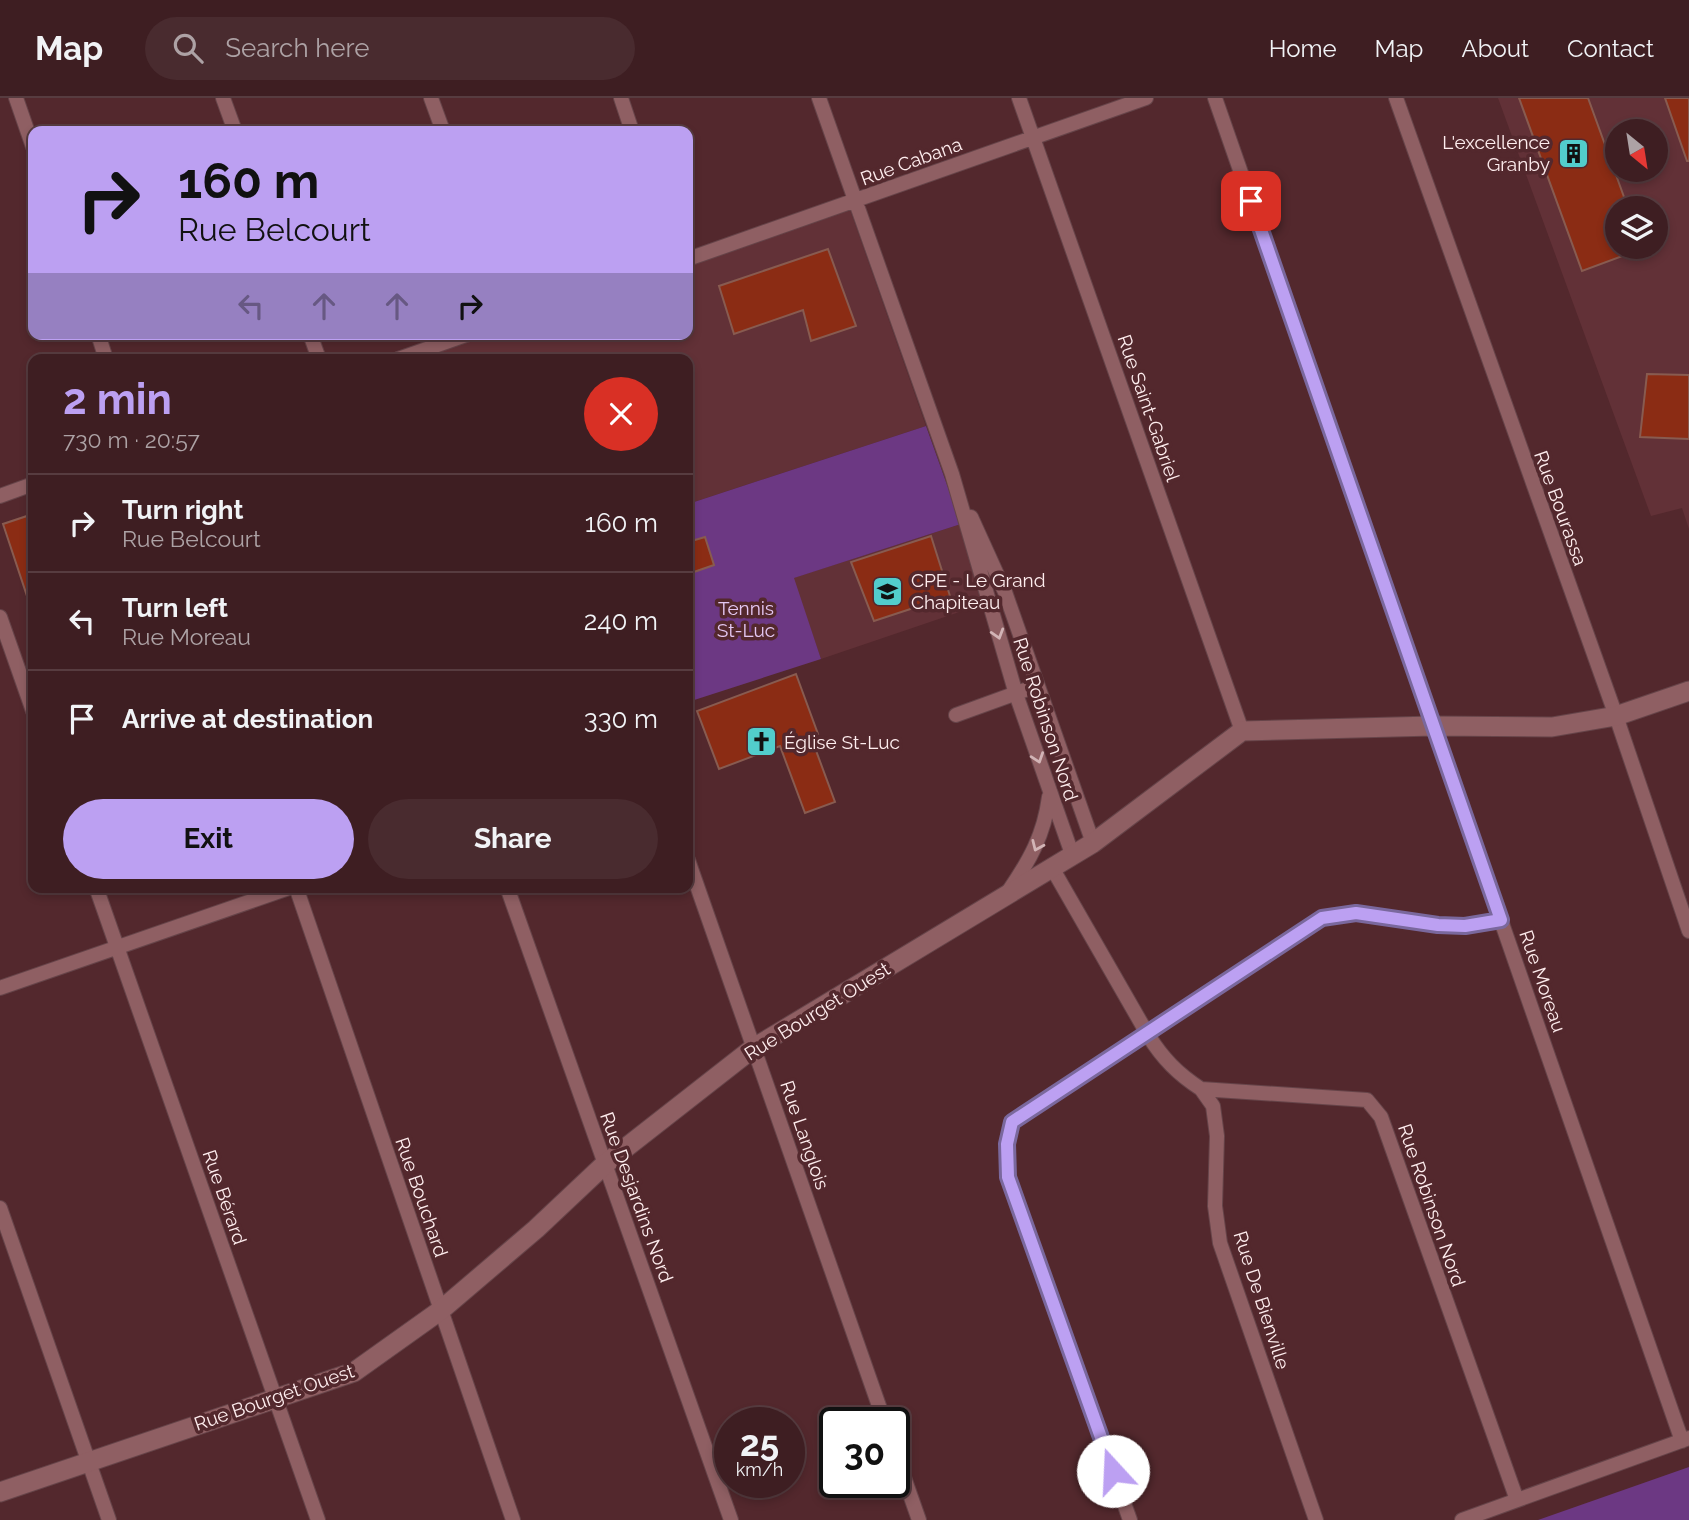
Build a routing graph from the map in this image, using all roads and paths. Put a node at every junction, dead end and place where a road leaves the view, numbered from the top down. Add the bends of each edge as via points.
1 (16, 98) edge
2 (223, 98) edge
3 (431, 98) edge
4 (621, 98) edge
5 (819, 98) edge
6 (1019, 98) edge
7 (1146, 98) edge
8 (1215, 98) edge
9 (1396, 98) edge
10 (233, 126) edge
11 (441, 126) edge
12 (630, 126) edge
13 (28, 133) edge
14 (1033, 138) junction
15 (856, 201) junction
16 (693, 257) edge
17 (452, 340) edge
18 (412, 354) edge
19 (952, 474) junction
20 (28, 486) edge
21 (0, 496) edge
22 (0, 617) edge
23 (1037, 686) junction
24 (1689, 691) edge
25 (1016, 694) junction
26 (28, 697) edge
27 (956, 715) dead end
28 (1616, 716) junction
29 (1433, 726) junction
30 (1242, 731) junction
31 (1050, 792) junction
32 (1093, 843) junction
33 (1072, 854) junction
34 (1051, 866) junction
35 (693, 875) edge
36 (98, 893) edge
37 (277, 893) edge
38 (296, 893) edge
39 (509, 893) edge
40 (1006, 893) junction
41 (1501, 920) junction
42 (1689, 931) edge
43 (117, 948) junction
44 (0, 988) edge
45 (1147, 1035) junction
46 (752, 1049) junction
47 (1202, 1088) junction
48 (605, 1164) junction
49 (0, 1208) edge
50 (441, 1310) junction
51 (275, 1398) junction
52 (879, 1407) edge
53 (1685, 1439) edge
54 (88, 1460) junction
55 (0, 1492) edge
56 (910, 1494) edge
57 (1517, 1500) junction
58 (109, 1520) edge
59 (318, 1520) edge
60 (513, 1520) edge
61 (732, 1520) edge
62 (919, 1520) edge
63 (1130, 1520) edge
64 (1316, 1520) edge
65 (1462, 1520) edge

1 - 13 street
2 - 10 street
3 - 11 street
4 - 12 street
5 - 15 street, Rue Robinson Nord
6 - 14 street, Rue Saint-Gabriel
7 - 14 street, Rue Cabana
8 - 29 street, Rue Moreau
9 - 28 street, Rue Bourassa
14 - 15 street, Rue Cabana
14 - 30 street, Rue Saint-Gabriel
15 - 16 street, Rue Cabana
15 - 19 street, Rue Robinson Nord
17 - 18 street
19 - 23 street, Rue Robinson Nord via 1004,592
19 -> 25 street, Rue Robinson Nord
20 - 21 street
22 - 26 street
23 - 25 street
23 - 32 street, Rue Robinson Nord
24 - 28 street
25 - 27 street
25 -> 31 street, Rue Robinson Nord
28 - 29 street via 1552,727
28 - 42 street, Rue Bourassa
29 - 30 street
29 - 41 street, Rue Moreau
30 - 32 street, Rue Bourget Ouest
31 - 33 street, Rue Robinson Nord
31 -> 40 street via 1045,828
32 - 33 street, Rue Bourget Ouest
33 - 34 street, Rue Bourget Ouest
34 - 40 street, Rue Bourget Ouest
34 - 45 street
35 - 46 street, Rue Langlois
36 - 43 street, Rue Bérard
37 - 43 street
38 - 50 street, Rue Bouchard
39 - 48 street, Rue Desjardins Nord
40 - 46 street, Rue Bourget Ouest
41 - 45 street via 1465,926 1356,913 1322,918
41 - 53 street, Rue Moreau
43 - 44 street
43 - 51 street, Rue Bérard
45 - 47 street via 1164,1061
45 - 63 street via 1012,1122 1007,1144 1008,1177
46 - 48 street, Rue Bourget Ouest
46 - 52 street, Rue Langlois
47 - 57 street, Rue Robinson Nord via 1367,1100 1381,1117
47 - 64 street, Rue De Bienville via 1213,1106 1214,1206 1220,1243
48 - 50 street, Rue Bourget Ouest
48 - 61 street, Rue Desjardins Nord
49 - 54 street
50 - 51 street, Rue Bourget Ouest via 354,1371
50 - 60 street, Rue Bouchard
51 - 54 street, Rue Bourget Ouest
51 - 59 street, Rue Bérard
53 - 57 street
54 - 55 street, Rue Bourget Ouest
54 - 58 street
56 - 62 street
57 - 65 street

